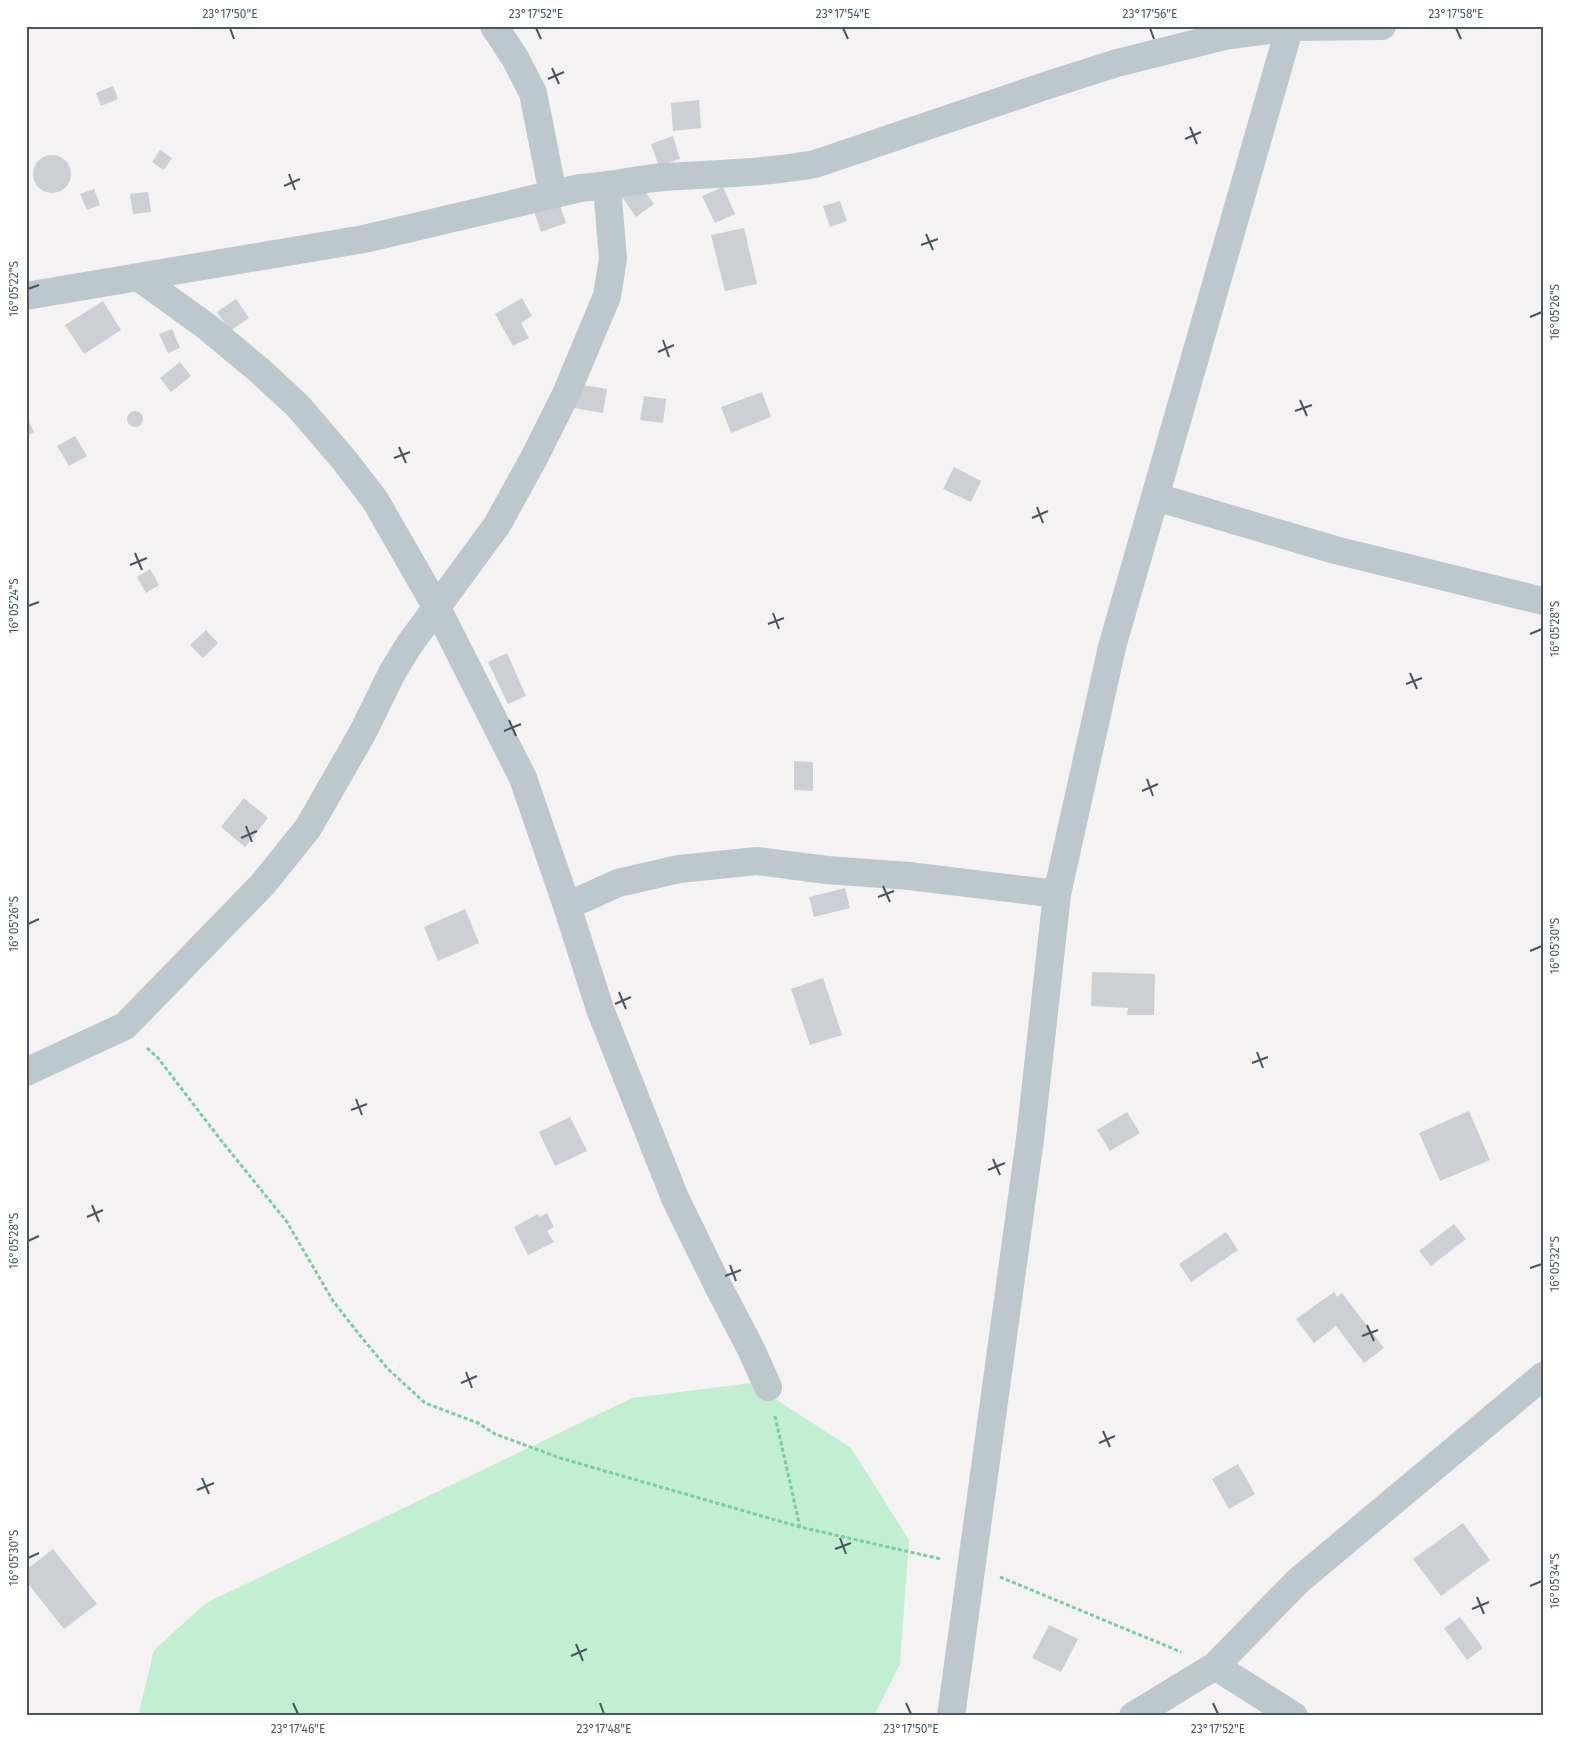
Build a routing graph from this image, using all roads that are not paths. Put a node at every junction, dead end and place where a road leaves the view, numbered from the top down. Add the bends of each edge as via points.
1 (494, 26) edge
2 (1382, 26) edge
3 (1290, 27) edge
4 (1216, 31) edge
5 (607, 186) junction
6 (553, 194) junction
7 (138, 277) junction
8 (26, 296) edge
9 (1156, 496) junction
10 (1543, 601) edge
11 (438, 608) junction
12 (1057, 894) junction
13 (567, 906) junction
14 (26, 1072) edge
15 (1543, 1376) edge
16 (768, 1387) road end
17 (1214, 1666) junction
18 (951, 1716) edge
19 (1133, 1716) edge
20 (1294, 1716) edge

1 - 6 street via 533,92
2 - 3 street
3 - 4 street
3 - 9 street
4 - 5 street via 815,164
5 - 6 street
5 - 11 street via 613,259 607,296 566,394 534,458 497,525
6 - 7 street via 364,239
7 - 8 street
7 - 11 street via 206,326 298,406 375,500
9 - 10 street via 1335,550
9 - 12 street via 1112,647
11 - 13 street via 523,778
11 - 14 street via 392,673 363,732 308,828 263,884 125,1026
12 - 13 street via 757,861 679,869 618,883
12 - 18 street via 1028,1149
13 - 16 street via 600,1009 675,1198
15 - 17 street via 1298,1581
17 - 19 street
17 - 20 street

